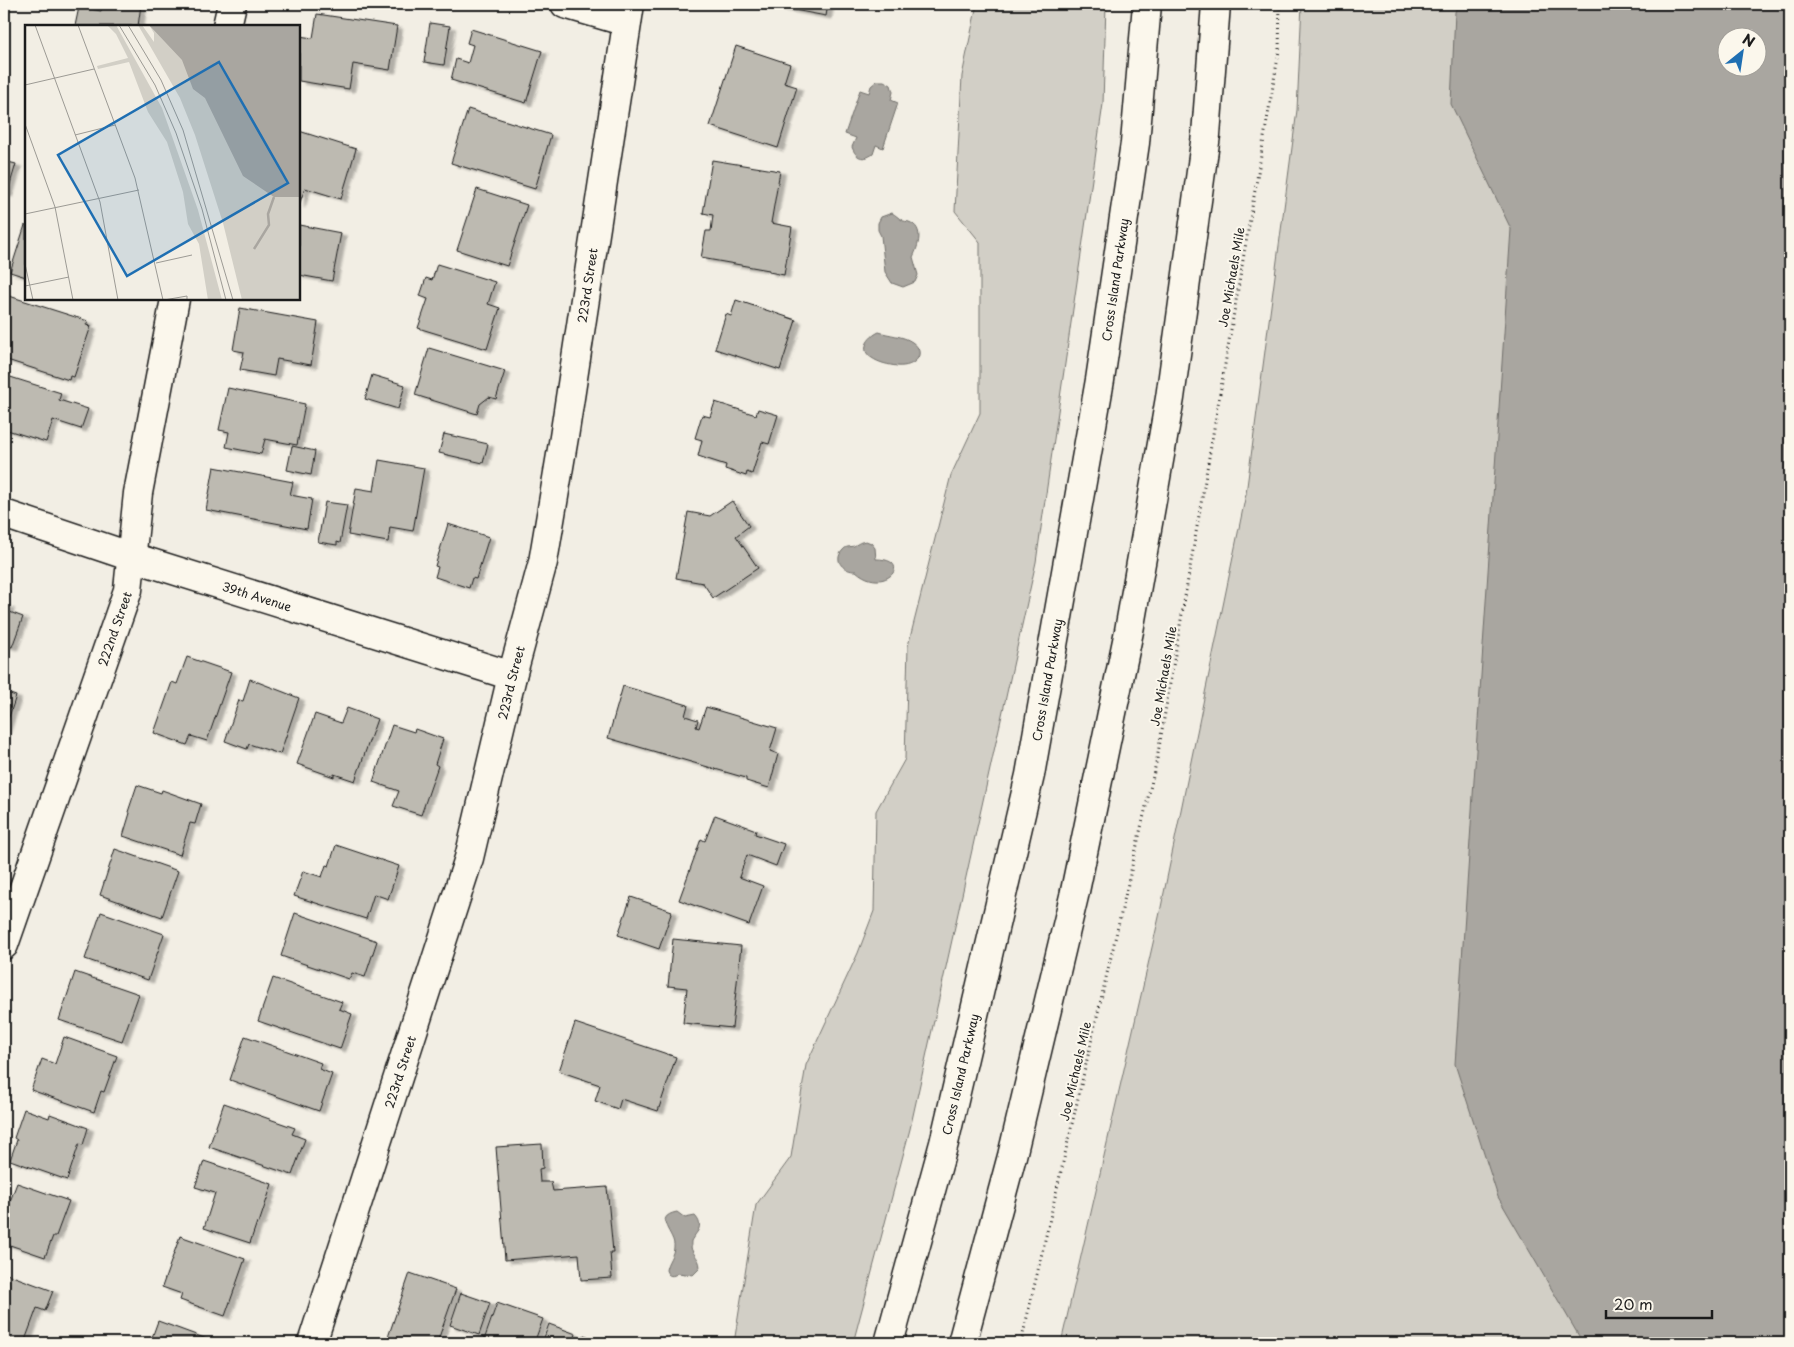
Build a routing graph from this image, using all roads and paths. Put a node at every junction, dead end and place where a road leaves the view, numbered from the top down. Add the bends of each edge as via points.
1 (232, 4) edge
2 (565, 4) edge
3 (1147, 4) edge
4 (1216, 4) edge
5 (1280, 4) edge
6 (628, 13) edge
7 (227, 25) edge
8 (175, 300) edge
9 (4, 514) edge
10 (132, 557) junction
11 (512, 676) junction
12 (4, 945) edge
13 (312, 1343) edge
14 (890, 1343) edge
15 (962, 1343) edge
16 (1021, 1343) edge

1 - 7 main road
2 - 6 main road
3 - 14 main road, Cross Island Parkway via 1135,144 1100,380 1030,774 944,1143
4 - 15 main road via 1206,135 1170,398 1129,631 1074,896 1012,1156
5 - 16 path, Joe Michaels Mile via 1279,51 1157,759
6 - 11 main road, 223rd Street via 543,562
8 - 10 main road, 222nd Street via 138,493
9 - 10 main road, 39th Avenue
10 - 11 main road, 39th Avenue
10 - 12 main road, 222nd Street via 128,590
11 - 13 main road, 223rd Street via 469,858

